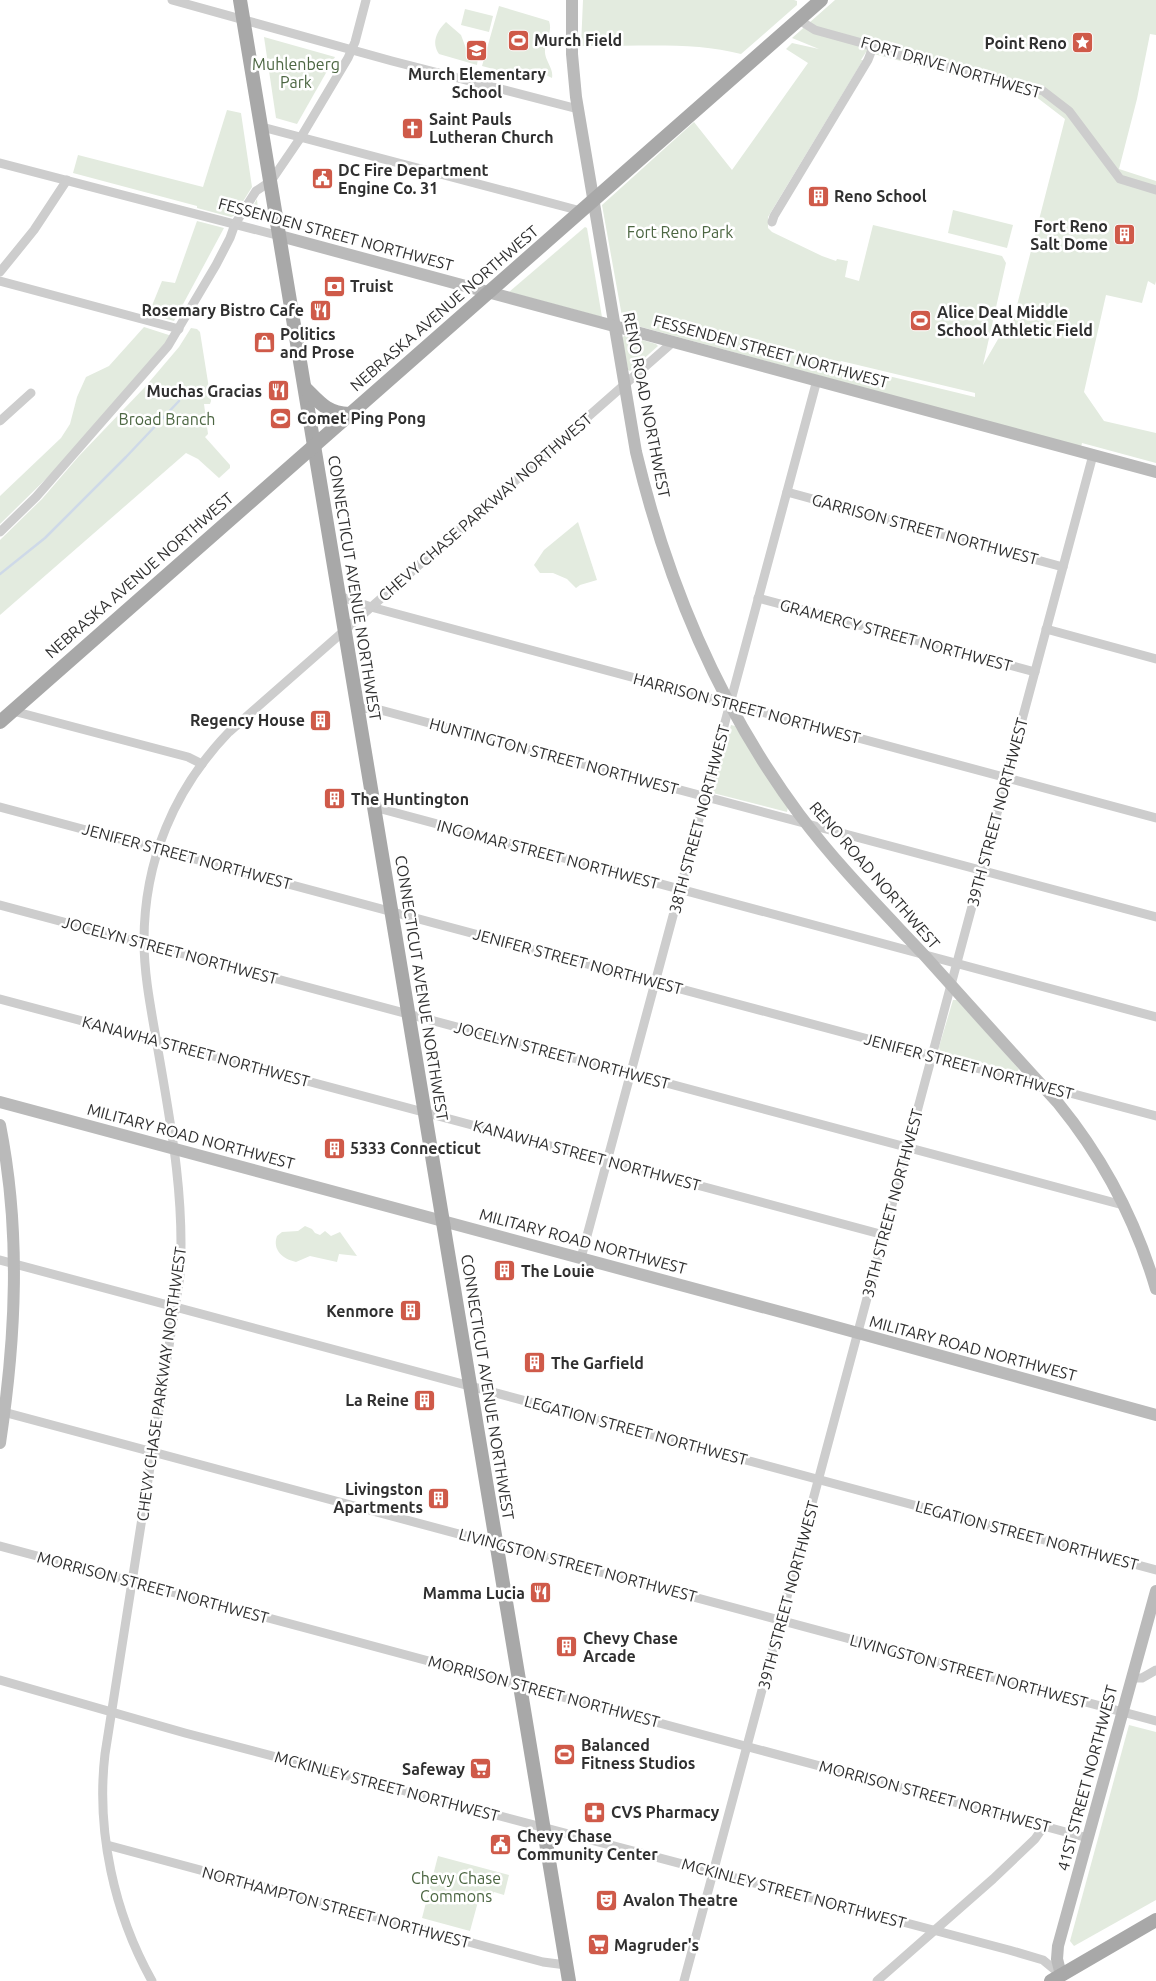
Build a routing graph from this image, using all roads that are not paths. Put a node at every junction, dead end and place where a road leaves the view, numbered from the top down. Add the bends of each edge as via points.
1 (172, 0) edge
2 (240, 0) edge
3 (366, 0) edge
4 (572, 0) edge
5 (819, 0) edge
6 (244, 20) junction
7 (798, 20) junction
8 (873, 47) junction
9 (352, 50) junction
10 (578, 109) junction
11 (262, 126) junction
12 (301, 137) junction
13 (0, 163) edge
14 (67, 180) junction
15 (271, 180) junction
16 (1156, 190) edge
17 (594, 199) junction
18 (581, 211) junction
19 (772, 222) dead end
20 (235, 224) junction
21 (280, 236) junction
22 (0, 272) edge
23 (0, 281) edge
24 (489, 292) junction
25 (615, 326) junction
26 (179, 329) junction
27 (673, 342) junction
28 (817, 380) junction
29 (624, 384) junction
30 (304, 388) junction
31 (31, 393) dead end
32 (349, 414) junction
33 (0, 421) edge
34 (314, 445) junction
35 (1093, 455) junction
36 (1156, 472) edge
37 (787, 492) junction
38 (0, 532) edge
39 (1063, 567) junction
40 (339, 596) junction
41 (758, 598) junction
42 (370, 607) junction
43 (1046, 629) junction
44 (345, 630) junction
45 (1156, 658) edge
46 (1034, 672) junction
47 (730, 703) junction
48 (358, 709) junction
49 (13, 710) junction
50 (0, 722) edge
51 (202, 764) junction
52 (1006, 777) junction
53 (705, 796) junction
54 (0, 807) edge
55 (374, 807) junction
56 (1156, 818) edge
57 (808, 825) junction
58 (157, 849) junction
59 (981, 870) junction
60 (680, 890) junction
61 (0, 905) edge
62 (391, 911) junction
63 (1156, 917) edge
64 (144, 943) junction
65 (923, 954) junction
66 (957, 963) junction
67 (655, 982) junction
68 (951, 985) junction
69 (0, 999) edge
70 (408, 1014) junction
71 (1156, 1017) edge
72 (156, 1040) junction
73 (932, 1056) junction
74 (631, 1073) junction
75 (1041, 1085) junction
76 (0, 1102) edge
77 (424, 1112) junction
78 (1156, 1116) edge
79 (0, 1125) edge
80 (907, 1147) junction
81 (174, 1148) junction
82 (608, 1161) junction
83 (1123, 1205) junction
84 (442, 1220) junction
85 (884, 1235) junction
86 (581, 1258) junction
87 (0, 1260) edge
88 (14, 1264) junction
89 (1156, 1289) edge
90 (175, 1306) junction
91 (857, 1332) junction
92 (470, 1386) junction
93 (2, 1411) edge
94 (1156, 1415) edge
95 (0, 1443) edge
96 (152, 1452) junction
97 (819, 1479) junction
98 (496, 1544) junction
99 (0, 1546) edge
100 (1156, 1570) edge
101 (132, 1581) junction
102 (1156, 1590) edge
103 (781, 1620) junction
104 (1156, 1670) edge
105 (1132, 1678) junction
106 (0, 1680) edge
107 (520, 1685) junction
108 (112, 1712) junction
109 (1123, 1712) junction
110 (1156, 1721) edge
111 (747, 1746) junction
112 (1044, 1826) junction
113 (543, 1828) junction
114 (1088, 1838) junction
115 (106, 1845) junction
116 (713, 1872) junction
117 (1156, 1920) edge
118 (936, 1930) junction
119 (566, 1965) junction
120 (1059, 1979) edge
121 (152, 1981) edge
122 (569, 1981) edge
123 (684, 1981) edge
124 (877, 1981) edge

1 - 6 street
2 - 6 main road, CONNECTICUT AVENUE NORTHWEST
3 - 9 street
4 - 10 main road, RENO ROAD NORTHWEST via 572,54
5 - 7 main road, NEBRASKA AVENUE NORTHWEST
6 - 9 street
6 - 11 main road, CONNECTICUT AVENUE NORTHWEST
7 - 8 street, FORT DRIVE NORTHWEST via 815,30
7 - 17 main road, NEBRASKA AVENUE NORTHWEST
8 - 16 street, FORT DRIVE NORTHWEST via 1043,91 1069,111 1120,179
8 - 19 street
9 - 10 street
9 - 12 street
10 - 17 main road, RENO ROAD NORTHWEST
11 - 12 street
11 - 15 main road, CONNECTICUT AVENUE NORTHWEST
12 - 15 street
12 - 18 street
13 - 14 street, FESSENDEN STREET NORTHWEST
14 - 20 street, FESSENDEN STREET NORTHWEST
14 - 22 street via 42,219
15 - 20 street via 256,191
15 - 21 main road, CONNECTICUT AVENUE NORTHWEST
17 - 18 main road, NEBRASKA AVENUE NORTHWEST
17 - 25 main road, RENO ROAD NORTHWEST
18 - 24 main road, NEBRASKA AVENUE NORTHWEST
20 - 21 street, FESSENDEN STREET NORTHWEST
20 - 26 street via 220,258
21 - 24 main road, FESSENDEN STREET NORTHWEST
21 - 30 main road, CONNECTICUT AVENUE NORTHWEST
23 - 26 street
24 - 25 main road, FESSENDEN STREET NORTHWEST
24 - 32 main road, NEBRASKA AVENUE NORTHWEST
25 - 27 main road, FESSENDEN STREET NORTHWEST
25 - 29 main road, RENO ROAD NORTHWEST
26 - 38 street via 158,359 31,502
27 - 28 main road, FESSENDEN STREET NORTHWEST
27 - 29 street, CHEVY CHASE PARKWAY NORTHWEST
28 - 35 main road, FESSENDEN STREET NORTHWEST
28 - 37 street, 38TH STREET NORTHWEST
29 - 42 street, CHEVY CHASE PARKWAY NORTHWEST
29 - 47 main road, RENO ROAD NORTHWEST via 640,468 665,557 698,640
30 - 32 main road via 327,409
30 - 34 main road, CONNECTICUT AVENUE NORTHWEST
31 - 33 street
32 - 34 main road, NEBRASKA AVENUE NORTHWEST
34 - 40 main road, CONNECTICUT AVENUE NORTHWEST
34 - 49 main road, NEBRASKA AVENUE NORTHWEST
35 - 36 main road, FESSENDEN STREET NORTHWEST
35 - 39 street, 39TH STREET NORTHWEST
37 - 39 street, GARRISON STREET NORTHWEST
37 - 41 street, 38TH STREET NORTHWEST
39 - 43 street, 39TH STREET NORTHWEST
40 - 42 street, HARRISON STREET NORTHWEST
40 - 44 main road, CONNECTICUT AVENUE NORTHWEST
41 - 46 street, GRAMERCY STREET NORTHWEST
41 - 47 street, 38TH STREET NORTHWEST
42 - 44 street, CHEVY CHASE PARKWAY NORTHWEST
42 - 47 street, HARRISON STREET NORTHWEST
43 - 45 street
43 - 46 street, 39TH STREET NORTHWEST
44 - 48 main road, CONNECTICUT AVENUE NORTHWEST
44 - 51 street, CHEVY CHASE PARKWAY NORTHWEST via 236,725
46 - 52 street, 39TH STREET NORTHWEST
47 - 52 street, HARRISON STREET NORTHWEST
47 - 53 street, 38TH STREET NORTHWEST
47 - 57 main road, RENO ROAD NORTHWEST via 764,762
48 - 53 street, HUNTINGTON STREET NORTHWEST via 373,708
48 - 55 main road, CONNECTICUT AVENUE NORTHWEST
49 - 50 main road, NEBRASKA AVENUE NORTHWEST
49 - 51 street via 188,757
51 - 58 street, CHEVY CHASE PARKWAY NORTHWEST via 176,804
52 - 56 street, HARRISON STREET NORTHWEST
52 - 59 street, 39TH STREET NORTHWEST
53 - 57 street, HUNTINGTON STREET NORTHWEST
53 - 60 street, 38TH STREET NORTHWEST
54 - 58 street, JENIFER STREET NORTHWEST
55 - 60 street, INGOMAR STREET NORTHWEST
55 - 62 main road, CONNECTICUT AVENUE NORTHWEST
57 - 59 street, HUNTINGTON STREET NORTHWEST
57 - 65 main road, RENO ROAD NORTHWEST
58 - 62 street, JENIFER STREET NORTHWEST
58 - 64 street, CHEVY CHASE PARKWAY NORTHWEST via 146,899
59 - 63 street, HUNTINGTON STREET NORTHWEST
59 - 66 street, 39TH STREET NORTHWEST
60 - 65 street, INGOMAR STREET NORTHWEST
60 - 67 street, 38TH STREET NORTHWEST
61 - 64 street, JOCELYN STREET NORTHWEST
62 - 67 street, JENIFER STREET NORTHWEST
62 - 70 main road, CONNECTICUT AVENUE NORTHWEST
64 - 70 street, JOCELYN STREET NORTHWEST
64 - 72 street, CHEVY CHASE PARKWAY NORTHWEST
65 - 66 street, INGOMAR STREET NORTHWEST
65 - 68 main road, RENO ROAD NORTHWEST
66 - 68 street, 39TH STREET NORTHWEST
66 - 71 street, INGOMAR STREET NORTHWEST
67 - 73 street, JENIFER STREET NORTHWEST
67 - 74 street, 38TH STREET NORTHWEST
68 - 73 street, 39TH STREET NORTHWEST
68 - 75 main road, RENO ROAD NORTHWEST
69 - 72 street, KANAWHA STREET NORTHWEST
70 - 74 street, JOCELYN STREET NORTHWEST
70 - 77 main road, CONNECTICUT AVENUE NORTHWEST
72 - 77 street, KANAWHA STREET NORTHWEST
72 - 81 street, CHEVY CHASE PARKWAY NORTHWEST
73 - 75 street, JENIFER STREET NORTHWEST
73 - 80 street, 39TH STREET NORTHWEST
74 - 80 street, JOCELYN STREET NORTHWEST
74 - 82 street, 38TH STREET NORTHWEST
75 - 78 street, JENIFER STREET NORTHWEST
75 - 83 main road, RENO ROAD NORTHWEST via 1083,1136
76 - 81 main road, MILITARY ROAD NORTHWEST
77 - 82 street, KANAWHA STREET NORTHWEST
77 - 84 main road, CONNECTICUT AVENUE NORTHWEST
79 - 88 main road via 10,1196
80 - 83 street, JOCELYN STREET NORTHWEST
80 - 85 street, 39TH STREET NORTHWEST
81 - 84 main road, MILITARY ROAD NORTHWEST
81 - 90 street, CHEVY CHASE PARKWAY NORTHWEST via 182,1230
82 - 85 street, KANAWHA STREET NORTHWEST
82 - 86 street, 38TH STREET NORTHWEST
83 - 89 main road, RENO ROAD NORTHWEST via 1142,1246
84 - 86 main road, MILITARY ROAD NORTHWEST
84 - 92 main road, CONNECTICUT AVENUE NORTHWEST
85 - 91 street, 39TH STREET NORTHWEST
86 - 91 main road, MILITARY ROAD NORTHWEST
87 - 88 street, LEGATION STREET NORTHWEST
88 - 90 street, LEGATION STREET NORTHWEST
88 - 93 main road via 14,1332
90 - 92 street, LEGATION STREET NORTHWEST
90 - 96 street, CHEVY CHASE PARKWAY NORTHWEST
91 - 94 main road, MILITARY ROAD NORTHWEST
91 - 97 street, 39TH STREET NORTHWEST
92 - 97 street, LEGATION STREET NORTHWEST
92 - 98 main road, CONNECTICUT AVENUE NORTHWEST
93 - 95 main road
93 - 96 street, LIVINGSTON STREET NORTHWEST
96 - 98 street, LIVINGSTON STREET NORTHWEST
96 - 101 street, CHEVY CHASE PARKWAY NORTHWEST
97 - 100 street, LEGATION STREET NORTHWEST
97 - 103 street, 39TH STREET NORTHWEST
98 - 103 street, LIVINGSTON STREET NORTHWEST
98 - 107 main road, CONNECTICUT AVENUE NORTHWEST
99 - 101 street, MORRISON STREET NORTHWEST
101 - 107 street, MORRISON STREET NORTHWEST
101 - 108 street, CHEVY CHASE PARKWAY NORTHWEST
102 - 105 main road, 41ST STREET NORTHWEST
103 - 109 street, LIVINGSTON STREET NORTHWEST
103 - 111 street, 39TH STREET NORTHWEST
104 - 105 street via 1142,1678
105 - 109 main road, 41ST STREET NORTHWEST
106 - 108 street, MCKINLEY STREET NORTHWEST
107 - 111 street, MORRISON STREET NORTHWEST
107 - 113 main road, CONNECTICUT AVENUE NORTHWEST
108 - 113 street, MCKINLEY STREET NORTHWEST
108 - 115 street, CHEVY CHASE PARKWAY NORTHWEST via 102,1780
109 - 110 street, LIVINGSTON STREET NORTHWEST
109 - 114 main road, 41ST STREET NORTHWEST
111 - 112 street, MORRISON STREET NORTHWEST
111 - 116 street, 39TH STREET NORTHWEST
112 - 114 street, MORRISON STREET NORTHWEST
112 - 118 street via 1035,1839
113 - 116 street, MCKINLEY STREET NORTHWEST
113 - 119 main road, CONNECTICUT AVENUE NORTHWEST
114 - 120 main road, 41ST STREET NORTHWEST via 1058,1949
115 - 119 street, NORTHAMPTON STREET NORTHWEST via 544,1962
115 - 121 street, CHEVY CHASE PARKWAY NORTHWEST via 124,1917
116 - 118 street, MCKINLEY STREET NORTHWEST
116 - 123 street, 39TH STREET NORTHWEST
117 - 120 main road
118 - 120 street, MCKINLEY STREET NORTHWEST via 1043,1960
118 - 124 street
119 - 122 main road, CONNECTICUT AVENUE NORTHWEST

